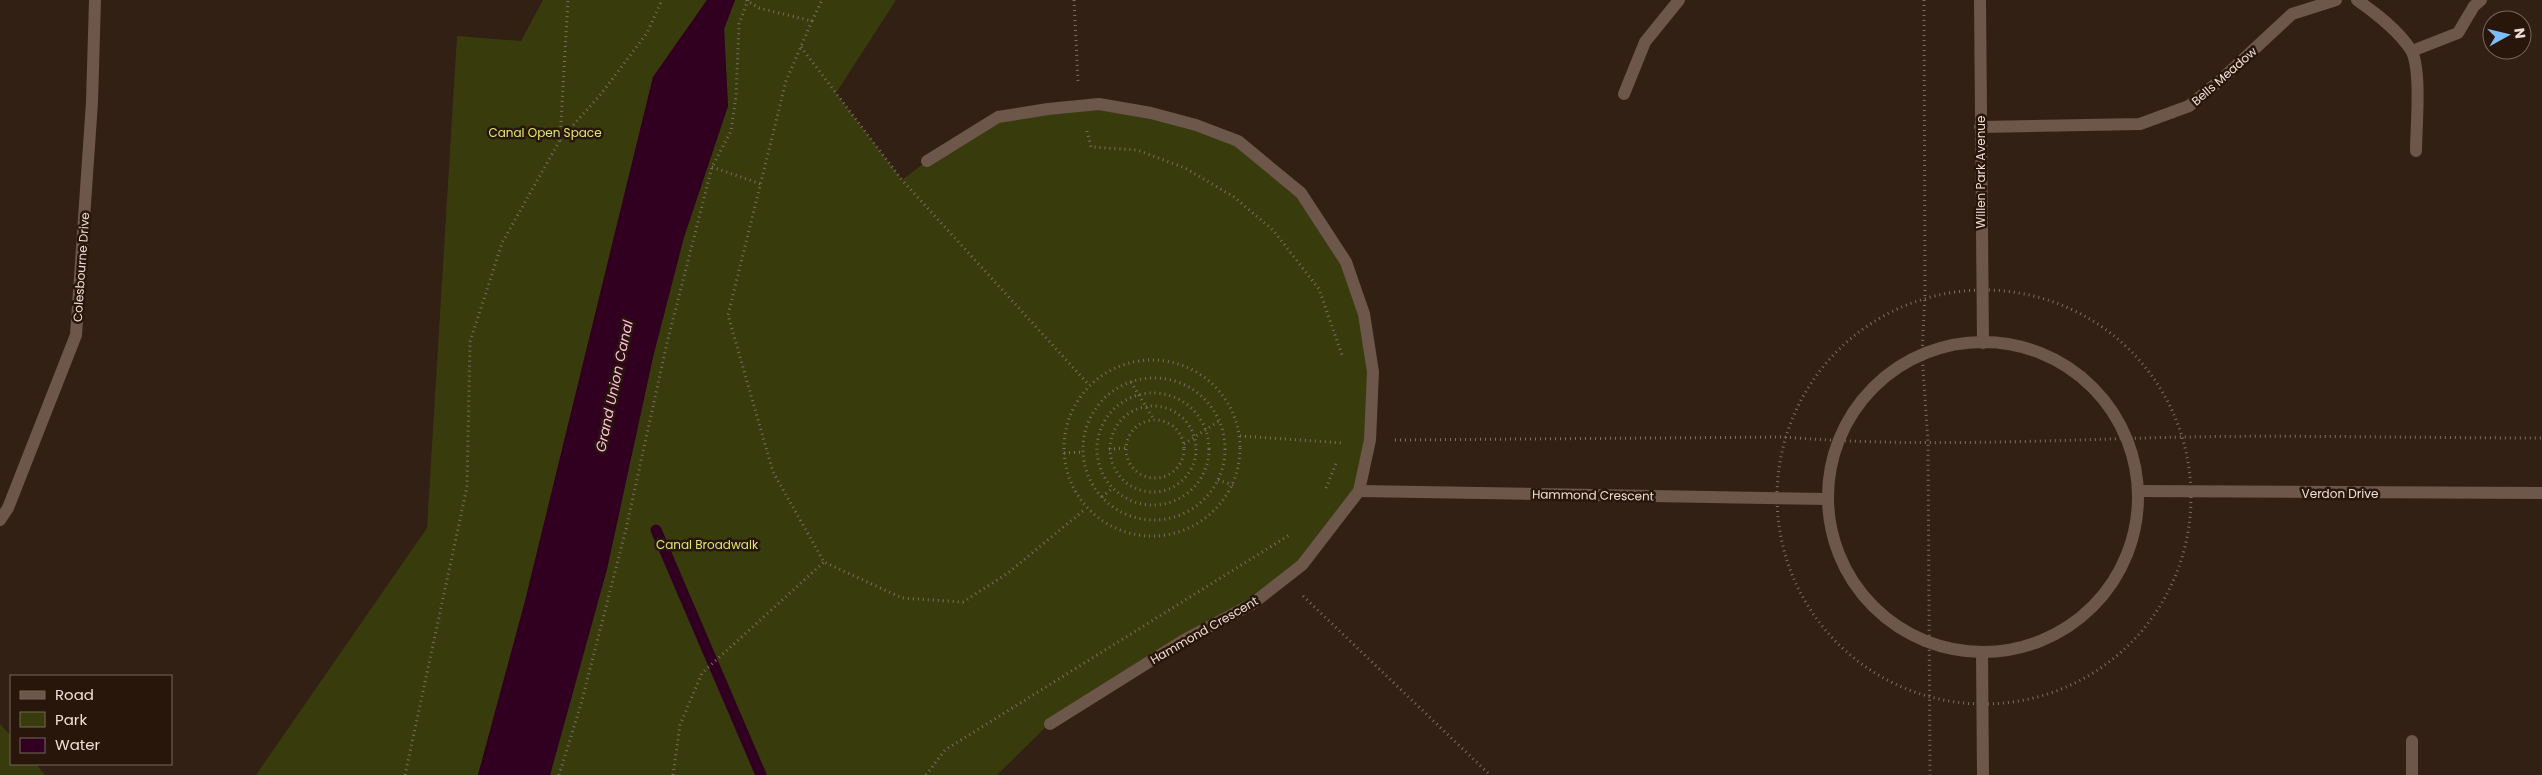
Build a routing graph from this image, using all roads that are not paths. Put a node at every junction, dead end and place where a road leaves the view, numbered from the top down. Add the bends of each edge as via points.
1 (95, 0) edge
2 (1679, 0) edge
3 (1980, 0) edge
4 (2336, 0) edge
5 (2357, 0) edge
6 (2481, 0) edge
7 (2412, 52) junction
8 (1624, 94) dead end
9 (1980, 127) junction
10 (2416, 151) dead end
11 (927, 161) dead end
12 (1983, 343) junction
13 (1359, 491) junction
14 (2139, 491) junction
15 (2542, 493) edge
16 (1828, 499) junction
17 (0, 520) edge
18 (1982, 652) junction
19 (1050, 724) dead end
20 (2412, 741) dead end
21 (1983, 775) edge
22 (2412, 775) edge

1 - 17 street, Colesbourne Drive via 92,102 76,334 8,508
2 - 8 street via 1645,42
3 - 9 street, Willen Park Avenue
4 - 9 street, Bells Meadow via 2292,14 2189,106 2149,121 2140,124
5 - 7 street via 2381,16
6 - 7 street via 2458,34
7 - 10 street via 2417,77
9 - 12 street, Willen Park Avenue
11 - 13 street, Hammond Crescent via 998,118 1098,104 1151,113 1238,141 1301,193 1346,262 1364,314 1373,372 1370,440
12 - 14 street via 2008,344 2038,352 2067,367 2091,387 2111,411 2126,439
12 - 16 street via 1957,344 1922,354 1893,370 1869,392 1849,419 1838,442 1831,467
13 - 16 street, Hammond Crescent
13 - 19 street, Hammond Crescent via 1302,565 1252,604 1184,640
14 - 15 street, Verdon Drive
14 - 18 street via 2130,545 2108,589 2092,607 2059,632 2030,645
16 - 18 street via 1830,524 1839,554 1853,582 1873,606 1897,626 1927,642 1962,651
18 - 21 street
20 - 22 street

